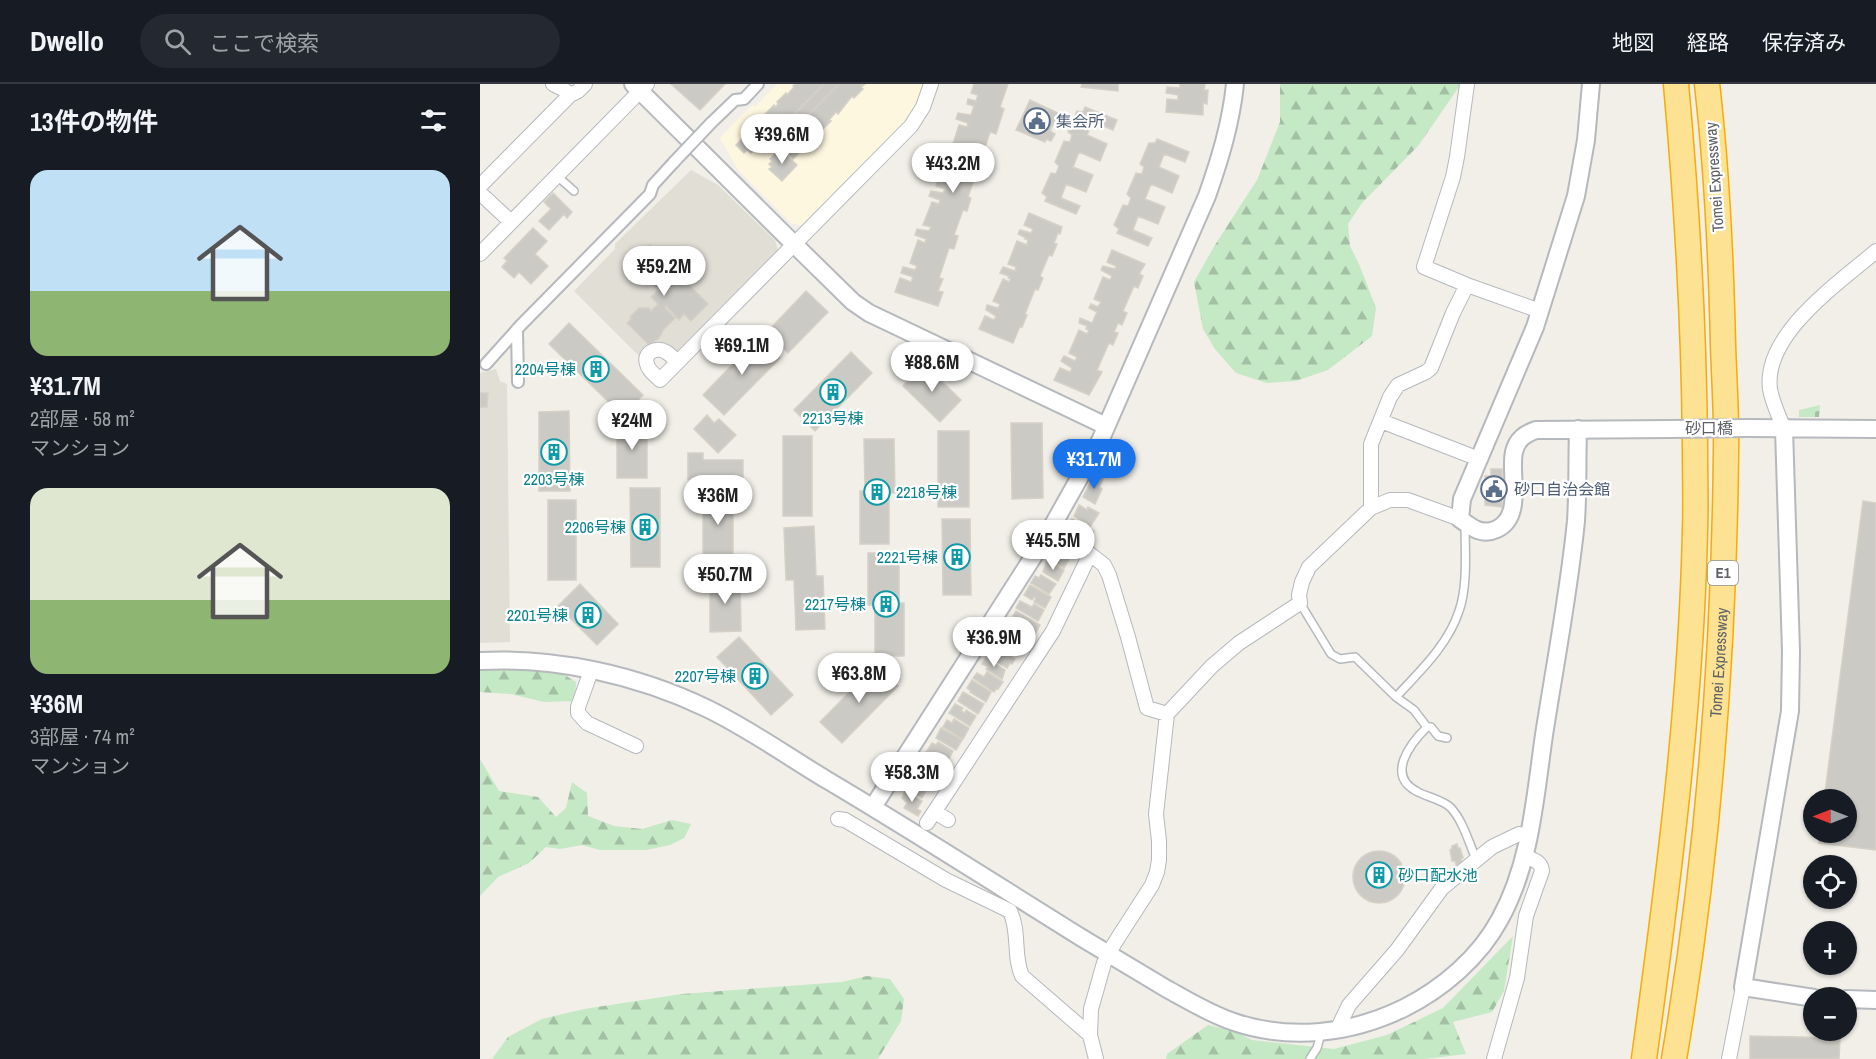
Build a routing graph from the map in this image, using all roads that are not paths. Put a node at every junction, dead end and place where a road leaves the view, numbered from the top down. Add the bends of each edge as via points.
1 (553, 84) edge
2 (585, 84) edge
3 (758, 84) edge
4 (931, 84) edge
5 (1235, 84) edge
6 (1467, 84) edge
7 (1591, 84) edge
8 (1676, 84) edge
9 (1707, 84) edge
10 (640, 86) edge
11 (570, 95) junction
12 (557, 176) junction
13 (480, 186) edge
14 (573, 191) dead end
15 (480, 193) edge
16 (511, 222) junction
17 (794, 243) junction
18 (1876, 251) edge
19 (480, 254) edge
20 (1467, 285) junction
21 (1540, 311) junction
22 (517, 329) junction
23 (677, 362) dead end
24 (486, 364) dead end
25 (518, 382) dead end
26 (1381, 421) junction
27 (1106, 426) junction
28 (1578, 429) junction
29 (1784, 429) junction
30 (1876, 429) edge
31 (1479, 459) junction
32 (1371, 508) junction
33 (1463, 521) junction
34 (1049, 532) junction
35 (1090, 554) junction
36 (1300, 603) junction
37 (480, 661) edge
38 (591, 671) junction
39 (1396, 697) junction
40 (1167, 714) junction
41 (1427, 727) junction
42 (1447, 738) dead end
43 (636, 746) dead end
44 (873, 807) junction
45 (838, 819) dead end
46 (948, 820) dead end
47 (1529, 836) junction
48 (1525, 856) junction
49 (1476, 859) junction
50 (1014, 904) junction
51 (1109, 954) junction
52 (1743, 987) junction
53 (1803, 996) edge
54 (1857, 999) edge
55 (1876, 1000) edge
56 (1329, 1031) junction
57 (1090, 1035) junction
58 (1096, 1059) edge
59 (1310, 1059) edge
60 (1494, 1059) edge
61 (1644, 1059) edge
62 (1674, 1059) edge
63 (1729, 1059) edge

1 - 11 street
2 - 11 street
3 - 22 street, bridge via 711,123 653,185 656,195
4 - 17 street via 911,126
5 - 27 street via 1221,154 1207,196
6 - 20 street via 1453,177 1424,267
7 - 21 street via 1575,196
8 - 61 highway, Tomei Expressway / E1 via 1694,387 1695,530 1689,668 1671,855
9 - 62 highway, Tomei Expressway / E1 via 1721,264 1726,450 1722,608 1709,791 1689,972
10 - 12 street
10 - 17 street
11 - 13 street
12 - 14 lane
12 - 16 street
15 - 16 street
16 - 19 street
17 - 23 street
17 - 27 street via 869,313
18 - 29 street via 1804,313 1776,351 1770,390
20 - 21 street
20 - 26 street via 1431,368 1398,385
21 - 31 street
22 - 24 street
22 - 25 street
26 - 31 street
26 - 32 street via 1371,444
27 - 34 street
28 - 29 street, 砂口橋, bridge
28 - 33 street, 砂口橋 via 1525,434 1514,452 1514,506 1502,526 1491,532 1477,531
28 - 47 street via 1576,519
29 - 30 street, 砂口橋
29 - 52 street via 1790,711
31 - 33 street via 1462,499
32 - 33 street via 1390,500 1408,500
32 - 36 street via 1309,567 1302,582
33 - 39 lane via 1463,589 1459,611 1430,660
34 - 35 street
34 - 44 street
35 - 40 street via 1104,565 1109,575 1147,708
35 - 46 street via 1053,631 931,817
36 - 39 lane via 1331,654 1340,659 1355,657
36 - 40 street via 1239,643
37 - 38 street via 538,662
38 - 43 street via 578,713 587,723
38 - 44 street via 651,687 706,708
39 - 41 lane
40 - 51 street via 1156,814 1160,860 1152,885
41 - 42 lane
41 - 49 lane via 1406,753 1403,778 1412,789 1450,806
44 - 50 street
45 - 50 street via 946,880
47 - 48 street
47 - 49 street via 1514,836
48 - 56 street via 1498,923 1467,963 1429,995 1401,1010 1368,1023
48 - 60 street via 1538,862 1542,870 1526,916 1517,978
49 - 56 street via 1442,888 1397,950
50 - 51 street
50 - 57 street via 1022,976
51 - 56 street via 1209,1012 1238,1024 1285,1033
51 - 57 street via 1091,1009
52 - 53 street
52 - 63 street
54 - 55 street
56 - 59 lane
57 - 58 street

